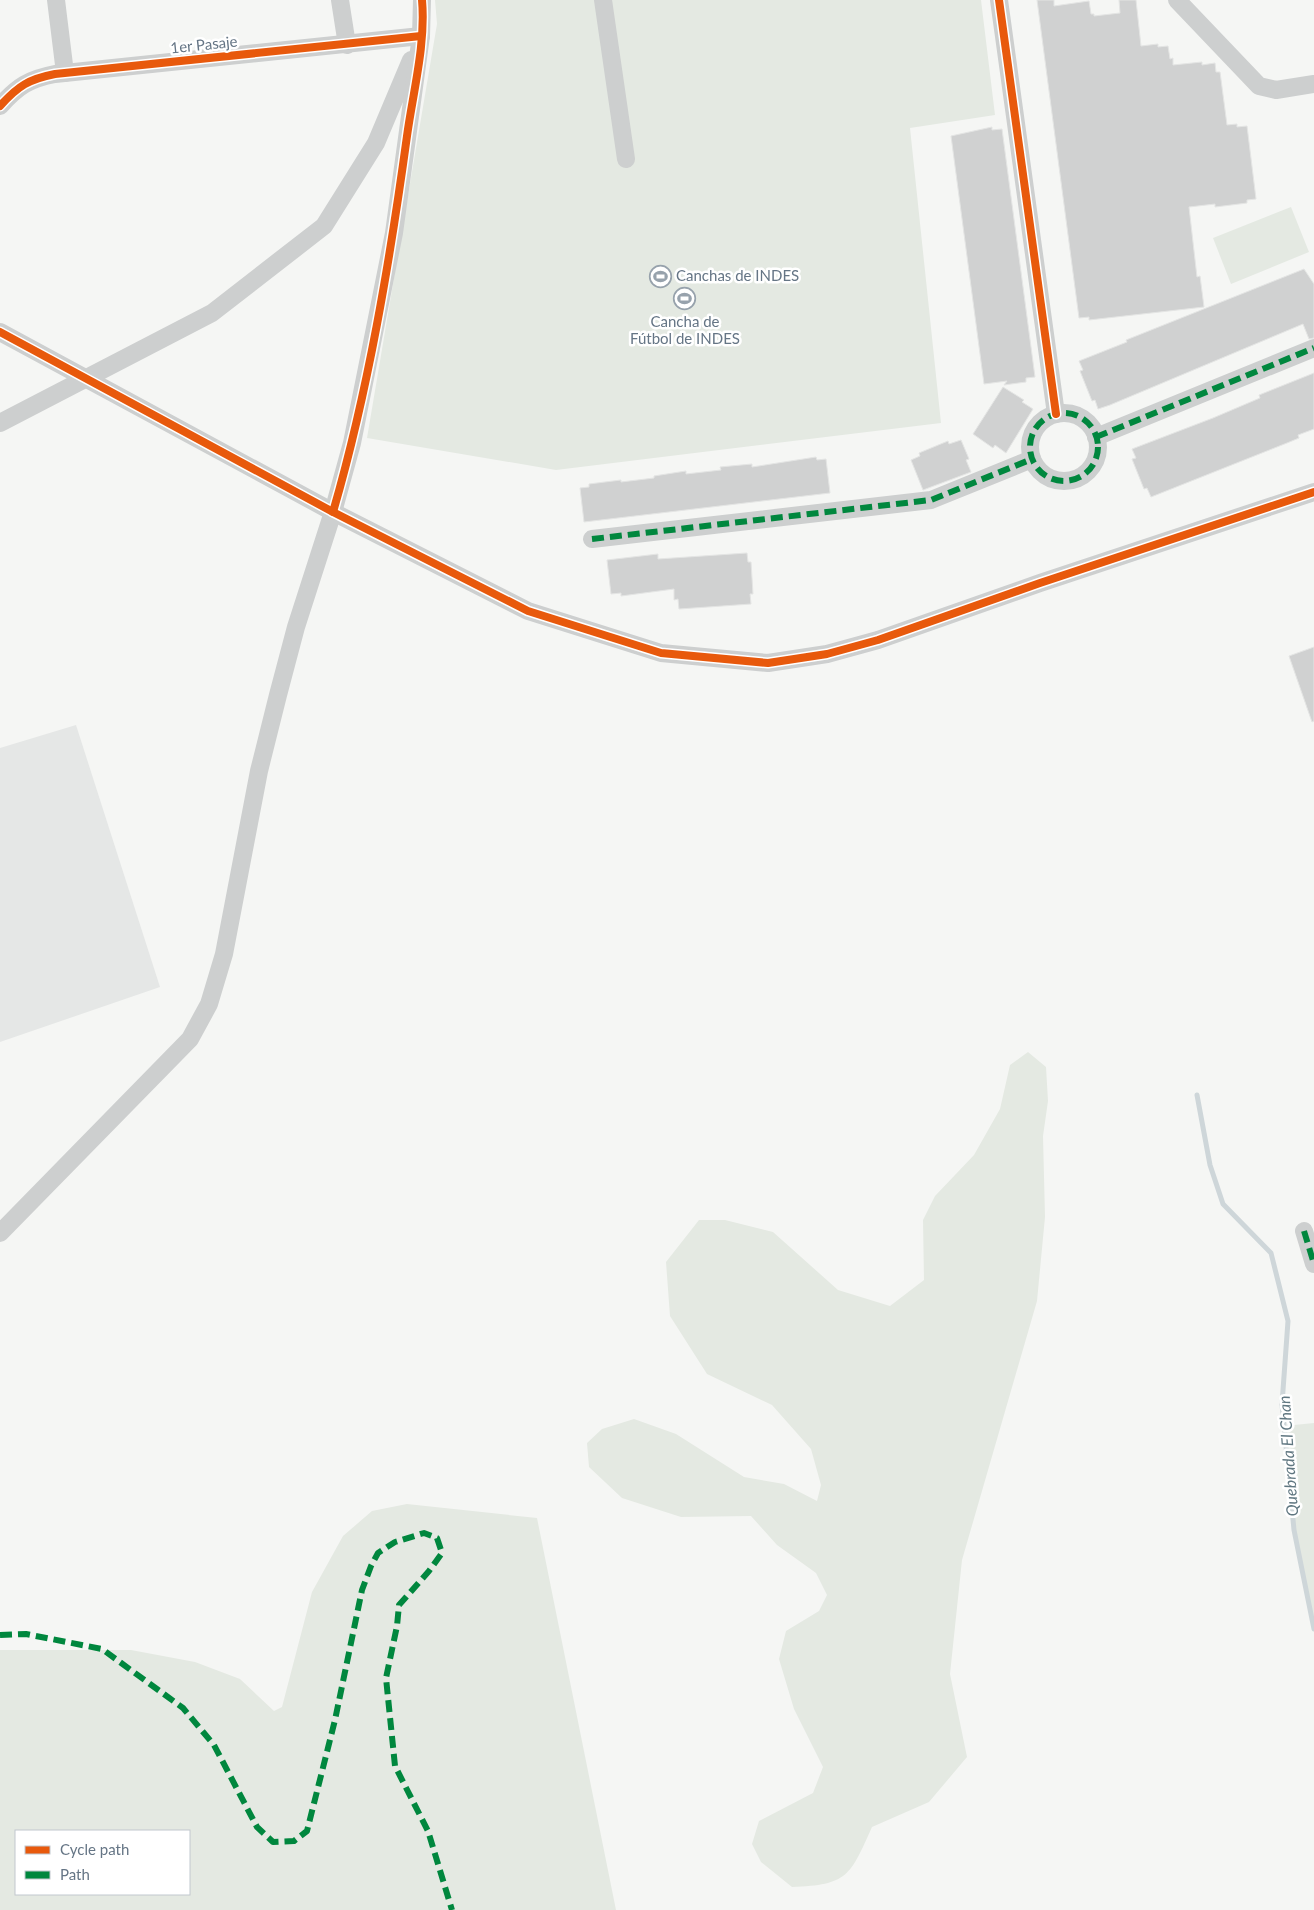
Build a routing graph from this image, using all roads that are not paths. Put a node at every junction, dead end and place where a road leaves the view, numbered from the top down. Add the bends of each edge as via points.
1 (56, 0) edge
2 (340, 0) edge
3 (422, 0) edge
4 (603, 0) edge
5 (999, 0) edge
6 (1177, 0) edge
7 (421, 36) junction
8 (347, 45) junction
9 (65, 73) junction
10 (1314, 84) edge
11 (0, 106) edge
12 (626, 159) dead end
13 (0, 332) edge
14 (1314, 348) edge
15 (87, 379) junction
16 (1056, 414) junction
17 (0, 423) edge
18 (1096, 437) junction
19 (1032, 459) junction
20 (1314, 492) edge
21 (333, 512) junction
22 (592, 539) dead end
23 (1304, 1232) dead end
24 (0, 1233) edge
25 (1314, 1264) edge

1 - 9 street
2 - 8 street
3 - 7 street
4 - 12 street
5 - 16 street
6 - 10 street via 1259,86 1276,90
7 - 8 street, 1er Pasaje
7 - 15 street via 376,143 324,226 212,313
7 - 21 street via 394,233 352,443
8 - 9 street, 1er Pasaje
9 - 11 street, 1er Pasaje via 35,78 14,90
13 - 15 street
14 - 18 street
15 - 17 street
15 - 21 street
16 - 18 street via 1076,415 1088,424
16 - 19 street via 1046,418 1034,431 1030,448
18 - 19 street via 1098,448 1089,470 1069,481 1047,477
19 - 22 street via 931,500
20 - 21 street via 878,640 826,654 768,663 661,653 528,611
21 - 24 street via 278,695 224,954 210,1004 190,1039
23 - 25 street

